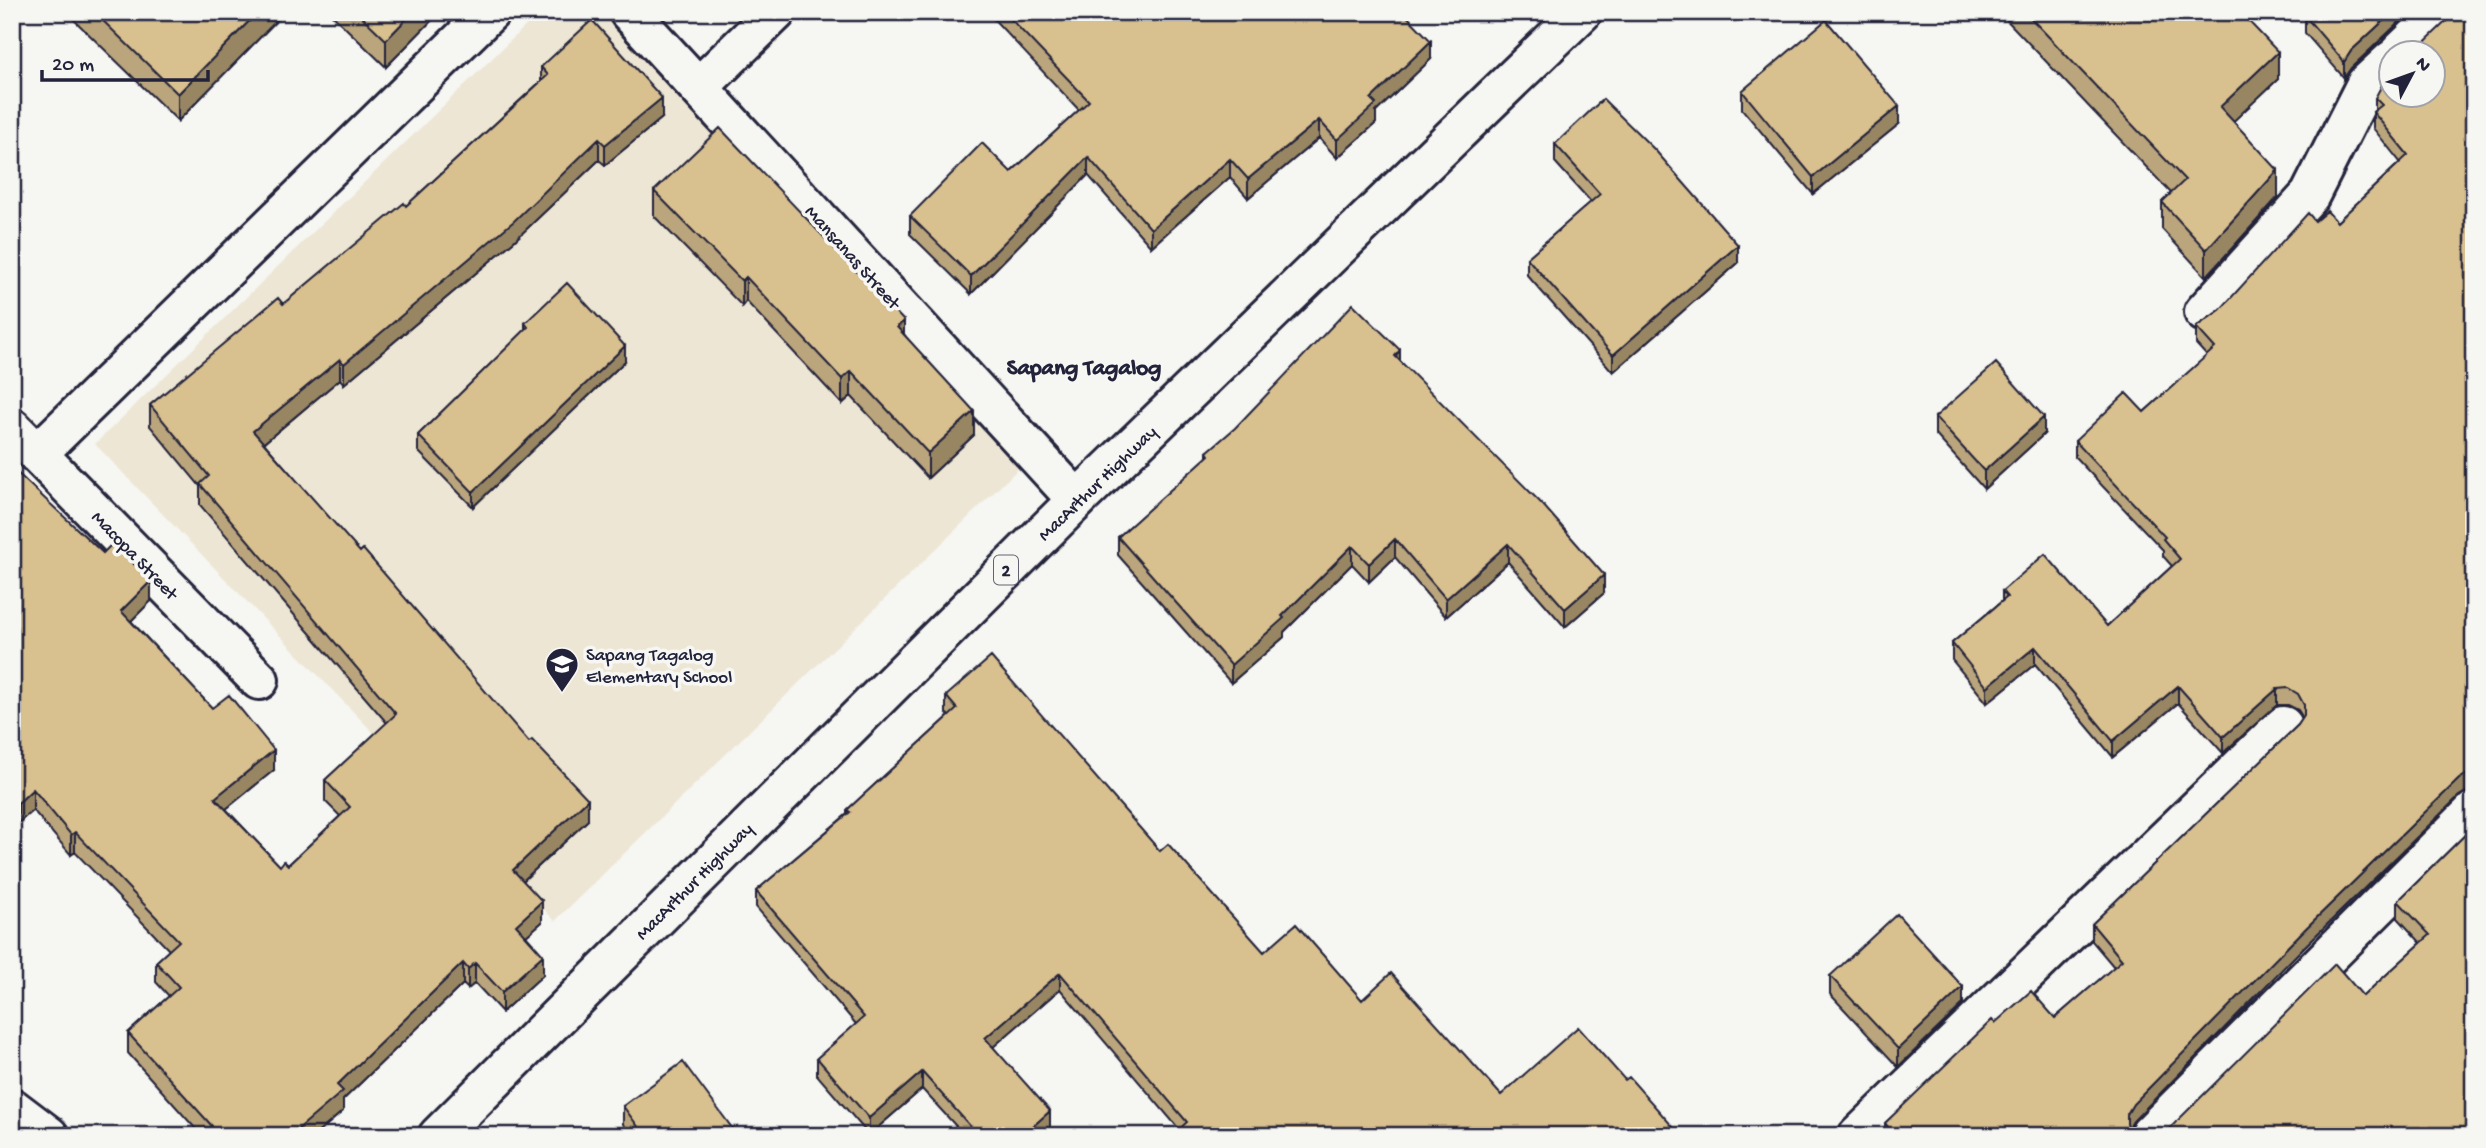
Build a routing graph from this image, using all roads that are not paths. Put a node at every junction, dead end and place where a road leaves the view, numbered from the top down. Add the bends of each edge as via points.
1 (490, 12) edge
2 (629, 12) edge
3 (776, 12) edge
4 (1582, 12) edge
5 (2442, 12) edge
6 (2415, 38) edge
7 (2378, 73) edge
8 (699, 87) junction
9 (2204, 312) dead end
10 (25, 441) edge
11 (1077, 500) junction
12 (259, 680) dead end
13 (2283, 726) dead end
14 (2474, 811) edge
15 (12, 1108) edge
16 (49, 1136) edge
17 (438, 1136) edge
18 (1858, 1136) edge
19 (2148, 1136) edge

1 - 10 main road
2 - 8 main road, Mansanas Street
3 - 8 main road
4 - 11 main road, MacArthur Highway / 2
5 - 6 main road
7 - 9 main road via 2366,84 2310,195
8 - 11 main road, Mansanas Street
10 - 12 main road, Macopa Street
11 - 17 main road, MacArthur Highway / 2
13 - 18 main road
14 - 19 main road
15 - 16 main road

